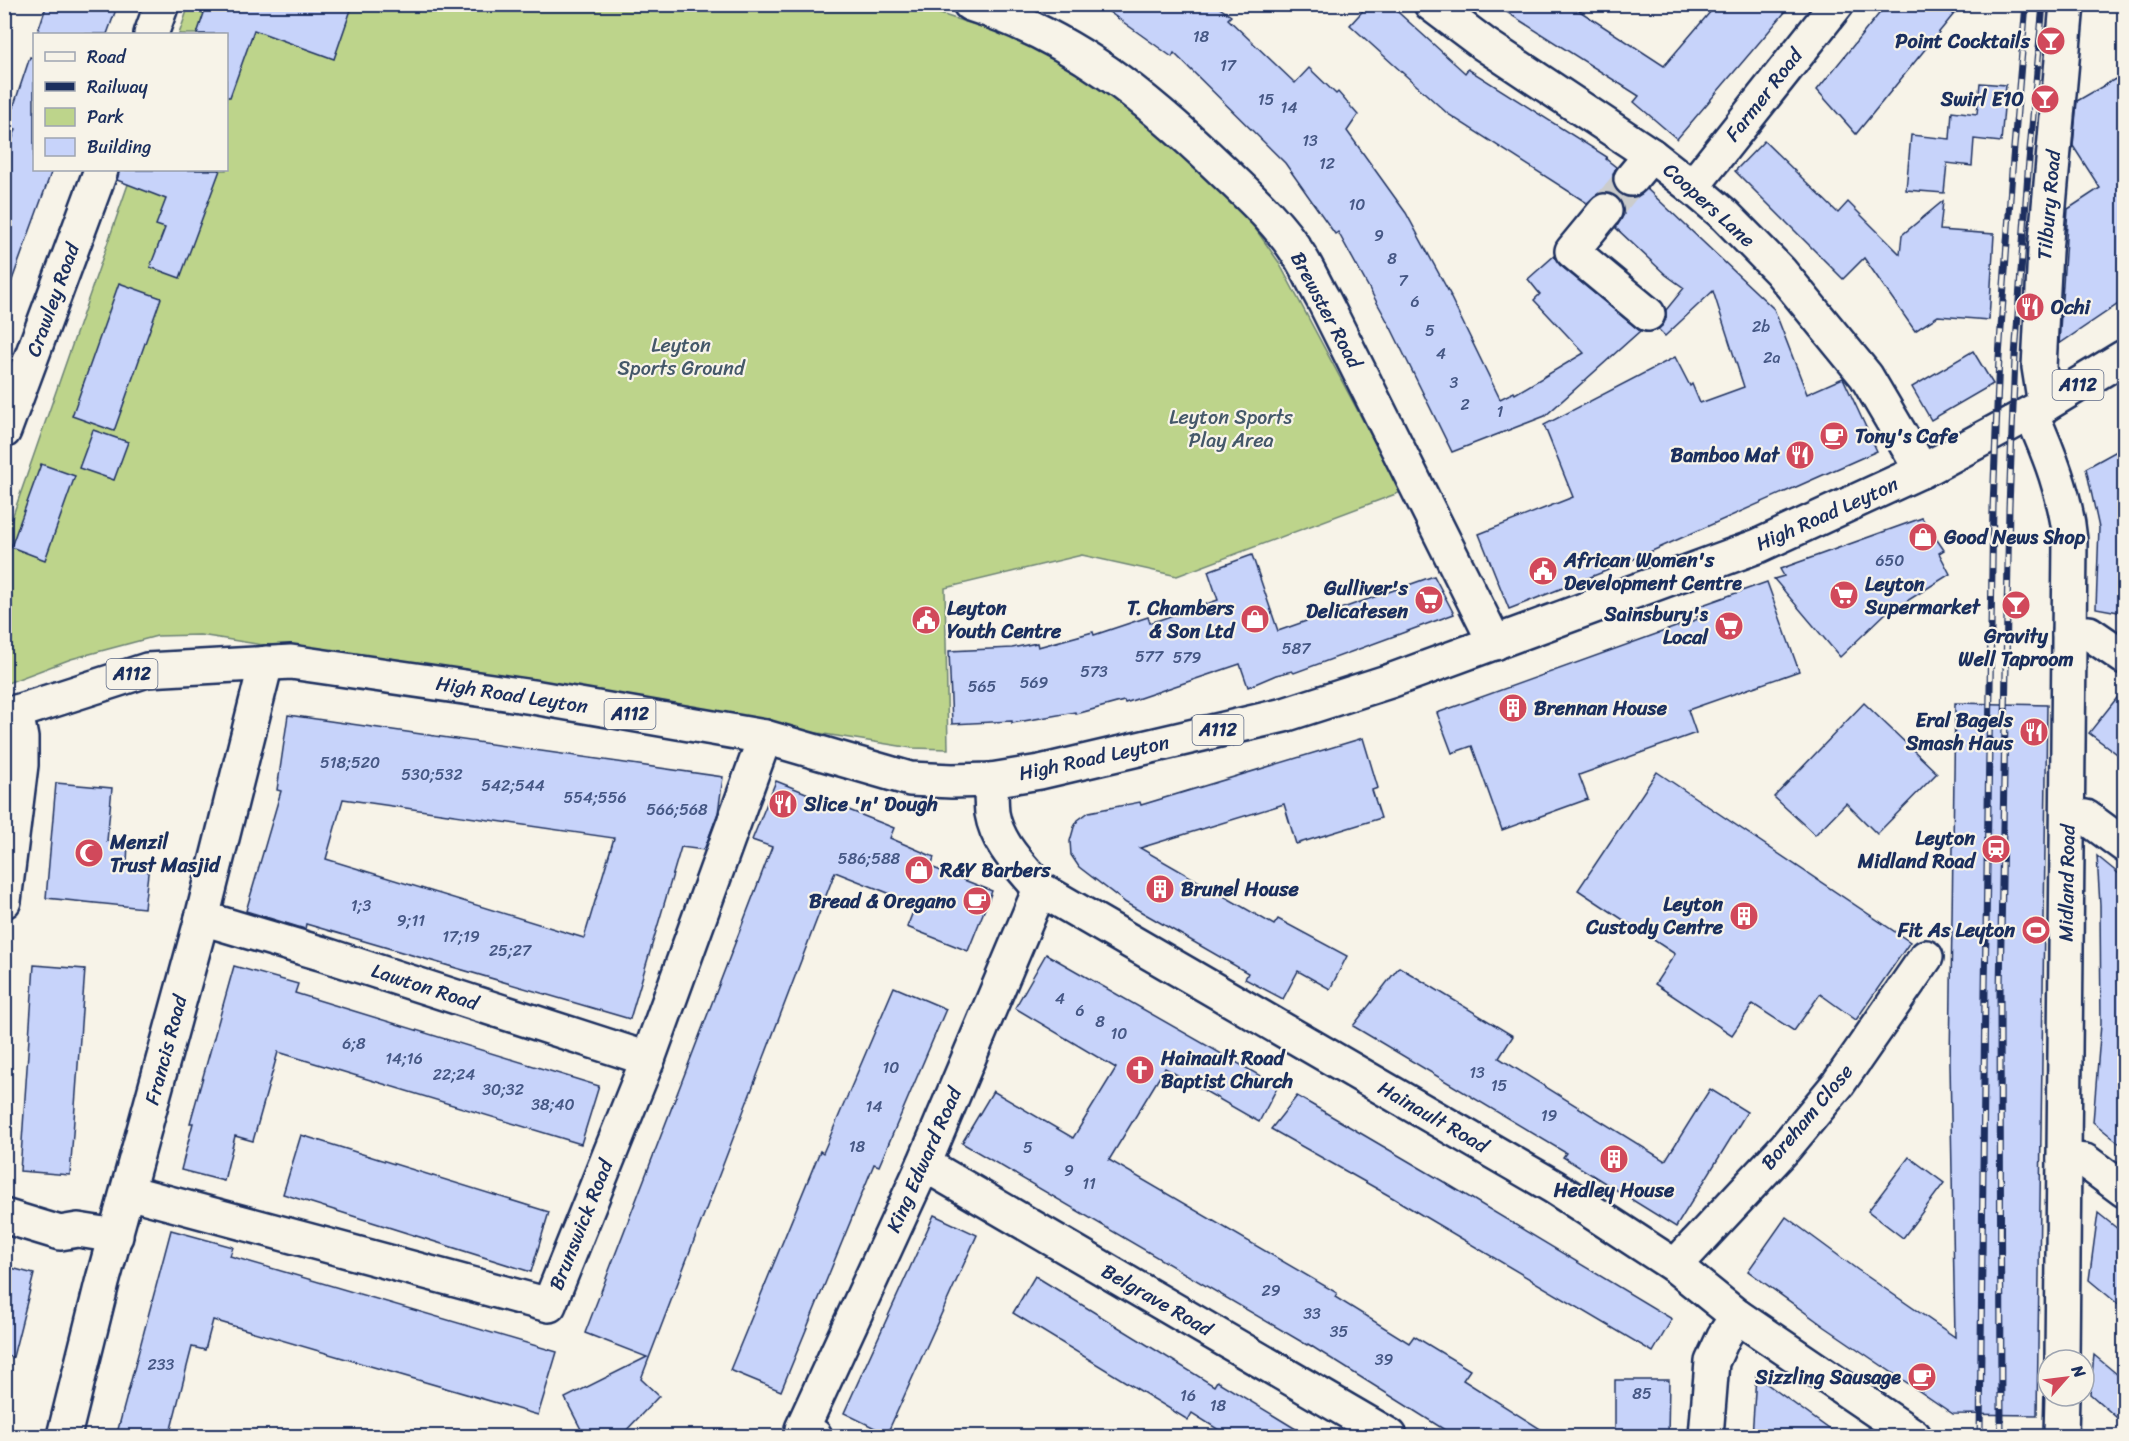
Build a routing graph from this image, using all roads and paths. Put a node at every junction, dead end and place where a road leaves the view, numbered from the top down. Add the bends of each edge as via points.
1 (162, 4) edge
2 (970, 4) edge
3 (1431, 4) edge
4 (1837, 4) edge
5 (2067, 4) edge
6 (151, 33) edge
7 (101, 171) edge
8 (1692, 187) junction
9 (1605, 211) tunnel mouth
10 (1648, 314) dead end
11 (2124, 357) edge
12 (2038, 409) junction
13 (4, 431) edge
14 (1922, 471) junction
15 (2069, 633) junction
16 (1495, 643) junction
17 (2124, 657) edge
18 (266, 663) junction
19 (10, 714) edge
20 (765, 737) junction
21 (991, 780) junction
22 (2068, 816) junction
23 (2124, 845) edge
24 (1040, 889) junction
25 (4, 902) edge
26 (202, 918) junction
27 (1926, 957) dead end
28 (648, 1059) junction
29 (2064, 1159) junction
30 (924, 1164) junction
31 (2124, 1190) edge
32 (128, 1191) junction
33 (4, 1216) edge
34 (116, 1236) junction
35 (1675, 1266) junction
36 (1737, 1316) junction
37 (2062, 1348) edge
38 (2062, 1408) edge
39 (809, 1433) edge
40 (64, 1437) edge
41 (1390, 1437) edge
42 (1706, 1437) edge
43 (1914, 1437) edge
44 (2061, 1437) edge

1 - 6 street
2 - 16 street, Brewster Road via 1057,40 1111,73 1168,119 1267,213 1299,255 1318,290
3 - 8 street, Coopers Lane via 1641,167
4 - 8 street, Farmer Road
5 - 12 street, Tilbury Road via 2046,239
7 - 13 street, Crawley Road
8 - 14 street, Coopers Lane via 1780,271 1866,376
9 - 10 street via 1572,251
11 - 12 street, High Road Leyton / A112
12 - 14 street, High Road Leyton / A112
12 - 15 street, Midland Road via 2068,519
14 - 16 street, High Road Leyton / A112 via 1758,546
15 - 17 street via 2090,633
15 - 22 street, Midland Road
16 - 21 street, High Road Leyton / A112 via 1284,715 1061,768
18 - 19 street, High Road Leyton / A112 via 147,670
18 - 20 street, High Road Leyton / A112 via 291,662
18 - 26 street, Francis Road
19 - 25 street via 21,738 21,765
20 - 21 street, High Road Leyton / A112 via 910,779
20 - 28 street, Brunswick Road
21 - 24 street, Hainault Road via 992,814 998,834
22 - 23 street via 2086,818
22 - 29 street, Midland Road
24 - 30 street, King Edward Road
24 - 35 street, Hainault Road via 1554,1187
26 - 28 street, Lawton Road
26 - 32 street, Francis Road
27 - 35 street, Boreham Close via 1838,1084 1785,1148
28 - 32 street, Brunswick Road via 549,1305
29 - 31 street via 2085,1161
29 - 37 street, Midland Road
30 - 39 street, King Edward Road
30 - 41 street, Belgrave Road
32 - 34 street, Francis Road
33 - 34 street via 60,1233 78,1230
34 - 40 street, Francis Road
35 - 36 street, Hainault Road
36 - 42 street via 1712,1362
36 - 43 street, Hainault Road
38 - 44 street

